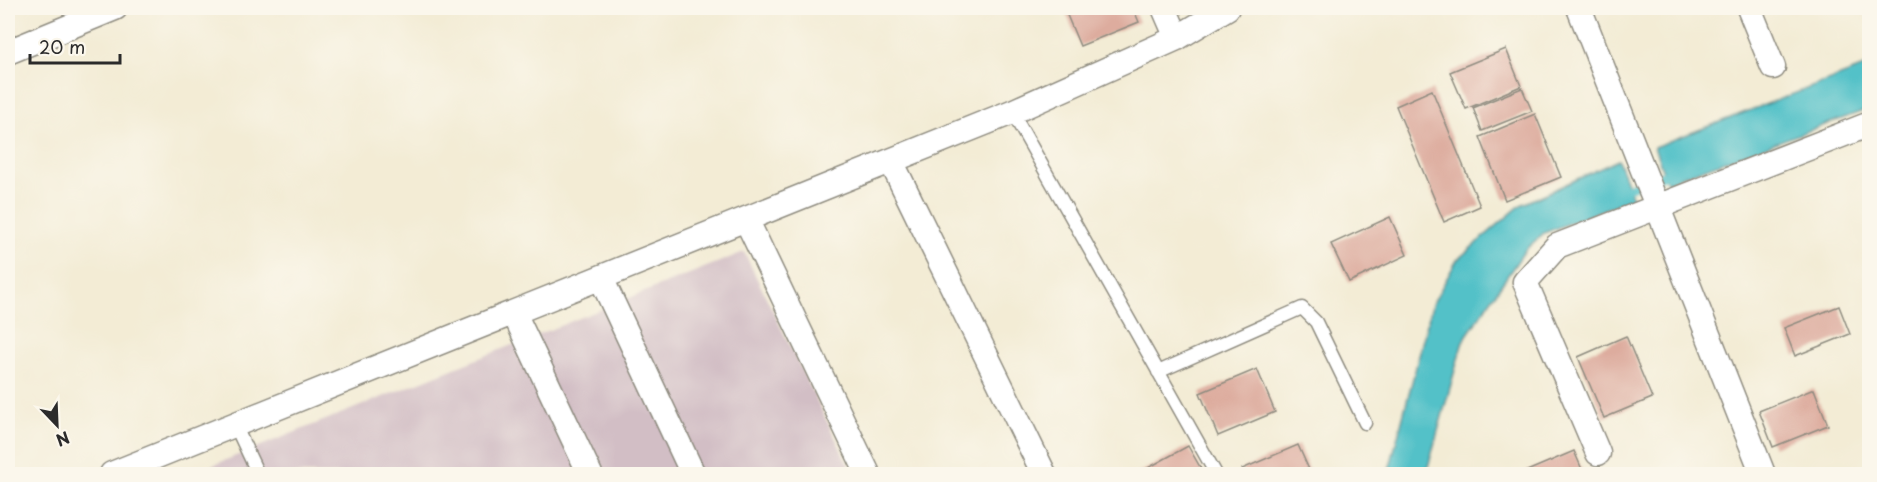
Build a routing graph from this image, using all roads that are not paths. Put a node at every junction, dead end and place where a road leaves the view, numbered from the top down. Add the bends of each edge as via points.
1 (115, 8) edge
2 (1164, 8) edge
3 (1227, 8) edge
4 (1579, 8) edge
5 (1749, 8) edge
6 (1177, 38) junction
7 (8, 50) edge
8 (1773, 67) dead end
9 (1012, 112) junction
10 (1869, 123) edge
11 (891, 161) junction
12 (1657, 207) junction
13 (746, 219) junction
14 (601, 278) junction
15 (514, 313) junction
16 (1158, 372) junction
17 (1365, 423) dead end
18 (235, 425) junction
19 (1598, 453) dead end
20 (128, 472) edge
21 (258, 474) edge
22 (590, 474) edge
23 (693, 474) edge
24 (868, 474) edge
25 (1044, 474) edge
26 (1216, 474) edge
27 (1763, 474) edge

1 - 7 street
2 - 6 street
3 - 6 street
4 - 12 street
5 - 8 street
6 - 9 street
9 - 11 street
9 - 16 lane
10 - 12 street
11 - 13 street
11 - 25 street
12 - 19 street via 1557,246 1526,282
12 - 27 street
13 - 14 street
13 - 24 street
14 - 15 street
14 - 23 street
15 - 18 street
15 - 22 street
16 - 17 lane via 1302,308 1316,322
16 - 26 lane
18 - 20 street
18 - 21 lane

